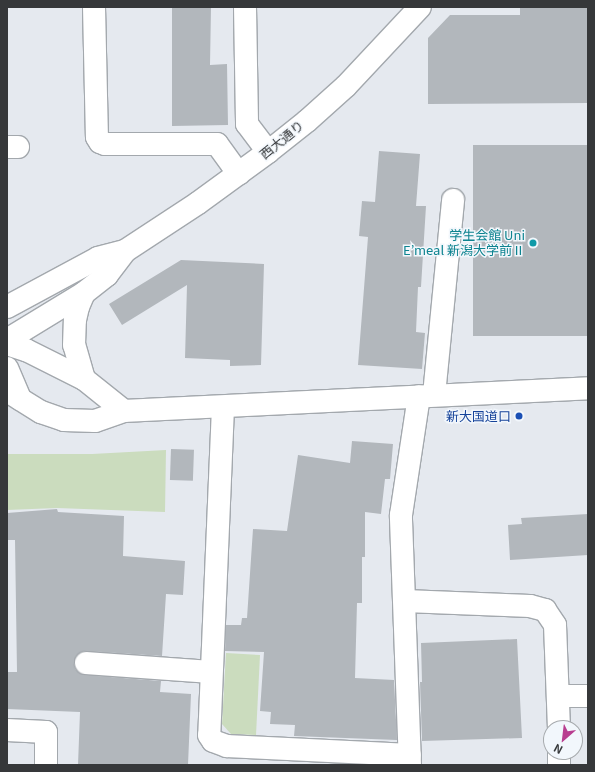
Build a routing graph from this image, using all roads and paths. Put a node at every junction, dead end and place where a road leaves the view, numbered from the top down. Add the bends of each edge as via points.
1 (94, 7) edge
2 (245, 7) edge
3 (420, 7) edge
4 (268, 152) junction
5 (239, 174) junction
6 (453, 200) dead end
7 (126, 251) junction
8 (84, 292) junction
9 (12, 304) edge
10 (7, 326) edge
11 (7, 340) edge
12 (7, 344) edge
13 (7, 368) edge
14 (84, 379) junction
15 (588, 388) edge
16 (14, 395) edge
17 (426, 396) junction
18 (223, 407) junction
19 (124, 411) junction
20 (405, 601) junction
21 (86, 663) dead end
22 (211, 672) junction
23 (559, 696) junction
24 (588, 696) edge
25 (559, 720) edge
26 (7, 730) edge
27 (410, 760) edge
28 (46, 765) edge

1 - 5 street via 97,137 100,142 217,144
2 - 4 street via 247,124
3 - 4 street, 西大通り via 346,86
4 - 5 street, 西大通り
5 - 7 street, 西大通り
6 - 17 street
7 - 8 street, 西大通り via 107,275
7 - 9 street, 西大通り via 98,258
8 - 11 street, 西大通り
8 - 14 street via 75,320 74,345
9 - 10 street
12 - 14 street via 26,350
13 - 16 street
14 - 19 street
15 - 17 street
16 - 19 street via 41,412 64,420 95,420
17 - 18 street
17 - 20 street via 401,515
18 - 19 street
18 - 22 street
20 - 23 street via 530,606 545,610 555,626
20 - 27 street
21 - 22 street
22 - 27 street via 209,735 219,744
23 - 24 street
23 - 25 street
26 - 28 street via 46,732

